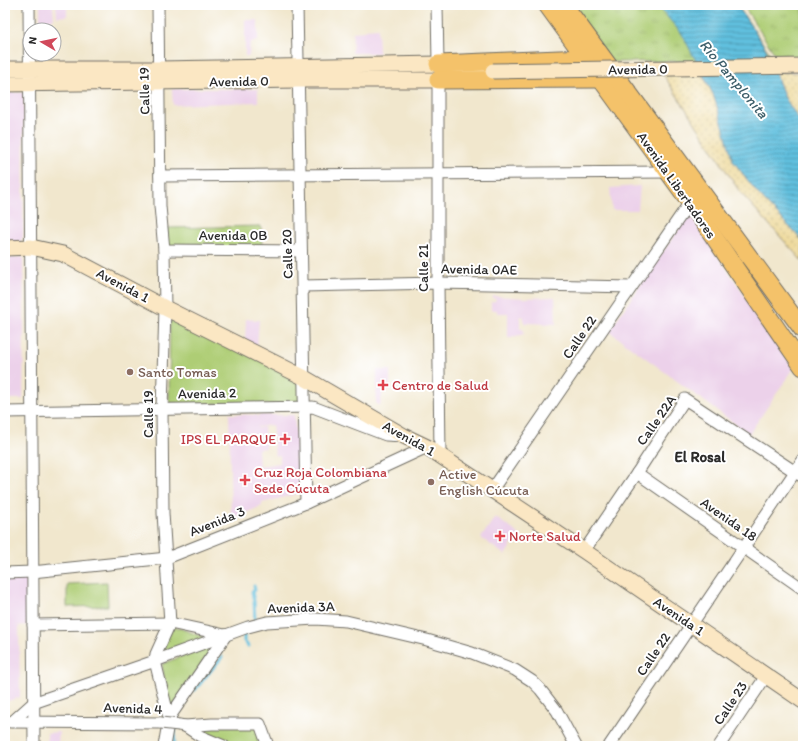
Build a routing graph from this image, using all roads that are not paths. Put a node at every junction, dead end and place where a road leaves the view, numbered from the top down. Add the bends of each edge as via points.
1 (29, 5) edge
2 (158, 5) edge
3 (297, 5) edge
4 (437, 5) edge
5 (548, 5) edge
6 (564, 5) edge
7 (586, 58) junction
8 (803, 66) edge
9 (30, 68) junction
10 (5, 69) edge
11 (438, 72) junction
12 (298, 73) junction
13 (159, 75) junction
14 (601, 79) junction
15 (30, 83) junction
16 (5, 84) edge
17 (669, 172) junction
18 (438, 174) junction
19 (300, 175) junction
20 (160, 176) junction
21 (690, 202) junction
22 (31, 247) junction
23 (5, 248) edge
24 (164, 250) junction
25 (301, 251) junction
26 (438, 283) junction
27 (303, 286) junction
28 (631, 287) junction
29 (165, 308) junction
30 (803, 330) edge
31 (803, 367) edge
32 (303, 377) junction
33 (304, 406) junction
34 (162, 409) junction
35 (5, 412) edge
36 (31, 412) junction
37 (404, 436) junction
38 (427, 447) junction
39 (440, 455) junction
40 (803, 460) edge
41 (637, 473) junction
42 (799, 474) edge
43 (492, 490) junction
44 (306, 503) junction
45 (744, 548) junction
46 (584, 551) junction
47 (167, 558) junction
48 (32, 572) junction
49 (5, 573) edge
50 (803, 589) edge
51 (170, 623) junction
52 (33, 625) junction
53 (691, 625) junction
54 (226, 635) junction
55 (155, 661) junction
56 (766, 676) junction
57 (803, 701) edge
58 (33, 703) junction
59 (165, 720) junction
60 (9, 722) edge
61 (34, 722) junction
62 (182, 726) junction
63 (34, 746) edge
64 (164, 746) edge
65 (224, 746) edge
66 (268, 746) edge
67 (576, 746) edge
68 (609, 746) edge
69 (719, 746) edge

1 - 9 street
2 - 13 street, Calle 19
3 - 12 street, Calle 20
4 - 11 street, Calle 21
5 - 7 main road, Avenida Libertadores
6 - 30 main road, Avenida Libertadores
7 - 11 main road
7 - 14 main road, Avenida Libertadores
8 - 11 street, Avenida 0, bridge
9 - 10 street, Avenida 0
9 - 13 street, Avenida 0
9 - 15 street
11 - 12 street, Avenida 0
11 - 14 main road
11 - 18 street, Calle 21
12 - 13 street, Avenida 0
12 - 19 street, Calle 20
13 - 15 street, Avenida 0
13 - 20 street, Calle 19
14 - 17 main road, Avenida Libertadores
15 - 16 street, Avenida 0
15 - 22 street
17 - 18 street
17 - 21 main road, Avenida Libertadores
18 - 19 street
18 - 26 street, Calle 21
19 - 20 street
19 - 25 street, Calle 20
20 - 24 street, Calle 19
21 - 28 street, Calle 22
21 - 31 main road, Avenida Libertadores
22 - 23 street, Avenida 1
22 - 29 street, Avenida 1 via 63,254
22 - 36 street
24 - 25 street, Avenida 0B
24 - 29 street, Calle 19
25 - 27 street, Calle 20
26 - 27 street, Avenida 0AE
26 - 28 street, Avenida 0AE
26 - 39 street, Calle 21
27 - 32 street, Calle 20
28 - 43 street, Calle 22
29 - 32 street, Avenida 1
29 - 34 street, Calle 19
32 - 33 street, Calle 20
32 - 37 street, Avenida 1
33 - 34 street, Avenida 2
33 - 37 street, Avenida 2 via 313,407 386,435
33 - 44 street, Calle 20
34 - 36 street, Avenida 2
34 - 47 street, Calle 19 via 163,513
35 - 36 street, Avenida 2
36 - 48 street
37 - 38 street, Avenida 1
38 - 39 street, Avenida 1
38 - 44 street, Avenida 3
39 - 43 street, Avenida 1
40 - 42 street, Calle 22
41 - 42 street, Calle 22A via 685,399
41 - 45 street, Avenida 18
41 - 46 street, Calle 22A
42 - 45 street, Calle 22
43 - 46 street, Avenida 1
44 - 47 street, Avenida 3
45 - 50 street, Avenida 18
45 - 53 street, Calle 22
46 - 53 street, Avenida 1
47 - 48 street, Avenida 3
47 - 51 street, Calle 19
48 - 49 street, Avenida 3
48 - 52 street
51 - 52 street
51 - 54 street
51 - 55 street, Calle 19
52 - 58 street
53 - 56 street, Avenida 1
53 - 68 street, Calle 22
54 - 55 street, Avenida 3A
54 - 59 street
54 - 67 street, Avenida 3A via 267,622 315,618 346,621 472,653 515,670 532,681 557,711
55 - 58 street, Avenida 3A
55 - 59 street
56 - 57 street, Avenida 1
56 - 69 street, Calle 23
58 - 60 street
58 - 61 street
59 - 61 street, Avenida 4
59 - 62 street, Avenida 4, bridge
59 - 64 street
60 - 61 street, Avenida 4
61 - 63 street
62 - 65 street
62 - 66 street, Avenida 4 via 260,724

